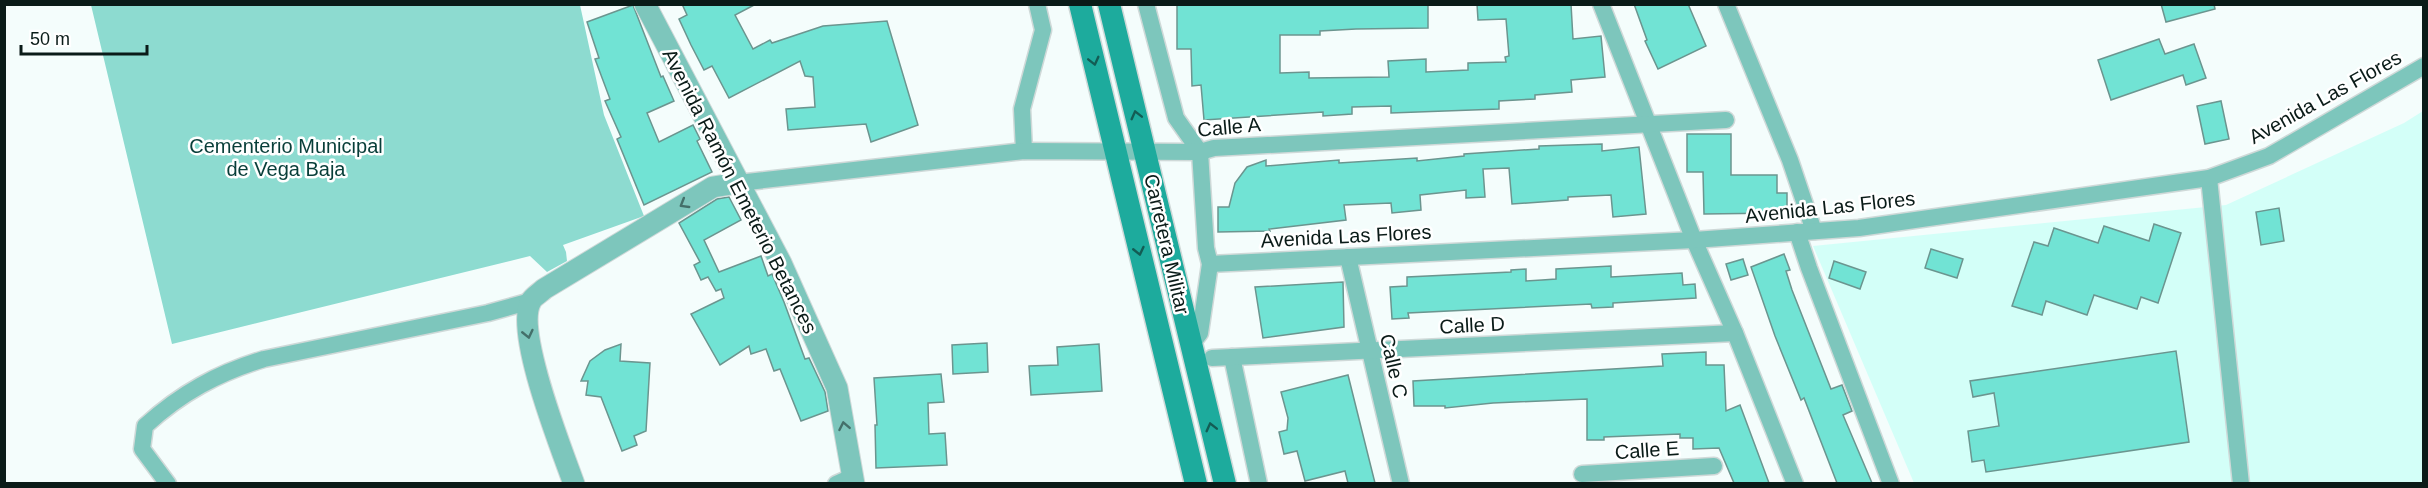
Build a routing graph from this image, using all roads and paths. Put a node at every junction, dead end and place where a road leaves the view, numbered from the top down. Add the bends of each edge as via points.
1 (645, 4) edge
2 (1037, 4) edge
3 (1080, 4) edge
4 (1109, 4) edge
5 (1146, 4) edge
6 (1601, 4) edge
7 (1726, 4) edge
8 (2424, 66) edge
9 (1726, 120) dead end
10 (1649, 125) junction
11 (1024, 151) junction
12 (1116, 151) junction
13 (1145, 152) junction
14 (1200, 152) junction
15 (2209, 178) junction
16 (738, 183) junction
17 (1806, 232) junction
18 (1694, 240) junction
19 (1347, 257) junction
20 (1210, 264) junction
21 (531, 301) junction
22 (1735, 333) junction
23 (1190, 346) junction
24 (1369, 351) junction
25 (1232, 357) junction
26 (1212, 358) dead end
27 (1714, 466) dead end
28 (1582, 474) dead end
29 (1641, 477) edge
30 (848, 481) edge
31 (168, 483) edge
32 (574, 483) edge
33 (1196, 483) edge
34 (1225, 483) edge
35 (1259, 483) edge
36 (1401, 483) edge
37 (1795, 483) edge
38 (1891, 483) edge
39 (2241, 483) edge

1 - 16 street, Avenida Ramón Emeterio Betances
2 - 11 street via 1043,30 1022,109
3 -> 12 main road, Carretera Militar
13 -> 4 main road, Carretera Militar
5 - 14 street via 1176,118
6 - 10 street
7 - 17 street via 1790,160
8 - 15 street, Avenida Las Flores via 2269,156
9 - 10 street, Calle A
10 - 14 street, Calle A via 1214,148
10 - 18 street
11 - 12 street, Calle A
11 - 16 street, Calle A
12 - 13 street, Calle A
12 -> 33 main road, Carretera Militar
13 - 14 street, Calle A
13 - 23 main road, Carretera Militar
14 - 20 street
15 - 17 street, Avenida Las Flores via 1859,228
15 - 39 street
16 -> 21 street via 713,187 544,289
30 -> 16 street, Avenida Ramón Emeterio Betances via 837,388 781,263
17 - 18 street, Avenida Las Flores
17 - 38 street via 1809,268
18 - 19 street, Avenida Las Flores
18 - 22 street
19 - 20 street, Avenida Las Flores
19 - 24 street, Calle C
20 - 23 street via 1200,333
21 - 31 street via 229,370 170,404 145,426 142,449
21 -> 32 street via 526,324 544,402
22 - 24 street, Calle D
22 - 37 street
34 -> 23 main road, Carretera Militar
24 - 25 street, Calle D
24 - 36 street, Calle C
25 - 26 street, Calle D
25 - 35 street
27 - 29 street, Calle E
28 - 29 street, Calle E

